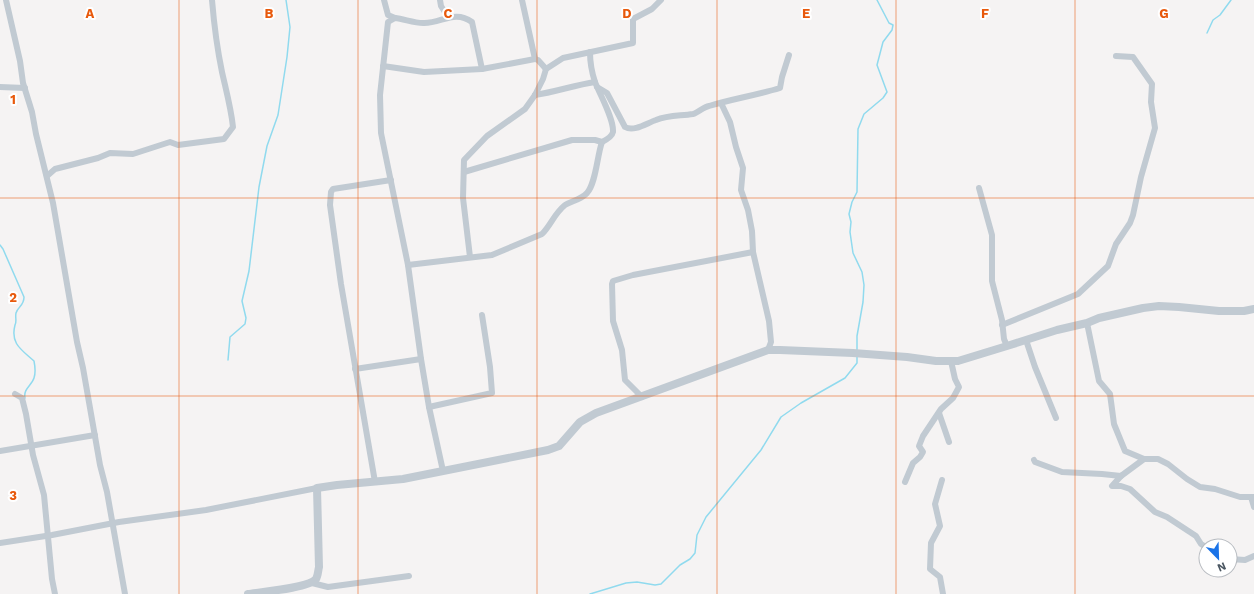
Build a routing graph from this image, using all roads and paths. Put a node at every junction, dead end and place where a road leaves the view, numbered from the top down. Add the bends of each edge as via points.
1 (6, 0) edge
2 (212, 0) edge
3 (384, 0) edge
4 (440, 0) edge
5 (522, 0) edge
6 (661, 0) edge
7 (388, 14) junction
8 (448, 17) junction
9 (395, 18) junction
10 (388, 22) junction
11 (590, 52) junction
12 (789, 55) dead end
13 (1116, 56) dead end
14 (535, 59) junction
15 (383, 66) junction
16 (482, 69) junction
17 (546, 69) junction
18 (596, 84) junction
19 (0, 87) edge
20 (25, 88) junction
21 (535, 95) junction
22 (721, 103) junction
23 (602, 142) junction
24 (464, 172) junction
25 (47, 176) junction
26 (391, 180) junction
27 (979, 188) dead end
28 (753, 252) junction
29 (470, 257) junction
30 (408, 265) junction
31 (1254, 308) edge
32 (482, 315) dead end
33 (1087, 323) junction
34 (1002, 325) junction
35 (1026, 340) junction
36 (1007, 346) junction
37 (768, 350) junction
38 (421, 358) junction
39 (951, 361) junction
40 (355, 369) junction
41 (15, 394) dead end
42 (642, 397) junction
43 (429, 407) junction
44 (939, 413) junction
45 (1056, 418) dead end
46 (94, 435) junction
47 (948, 442) dead end
48 (32, 446) junction
49 (0, 451) edge
50 (1144, 459) junction
51 (1034, 460) dead end
52 (443, 471) junction
53 (1121, 476) junction
54 (942, 480) dead end
55 (375, 482) junction
56 (905, 482) dead end
57 (317, 488) junction
58 (1253, 497) edge
59 (1254, 507) edge
60 (112, 524) junction
61 (48, 536) junction
62 (1198, 539) edge
63 (0, 543) edge
64 (1254, 556) edge
65 (1238, 560) edge
66 (409, 576) dead end
67 (312, 583) junction
68 (328, 587) junction
69 (257, 593) edge
70 (55, 594) edge
71 (125, 594) edge
72 (248, 594) edge
73 (329, 594) edge
74 (943, 594) edge

1 - 20 street
2 - 25 street via 221,71 233,127 224,139 178,145 170,142 133,154 110,153 55,169
3 - 7 street
4 - 8 street
5 - 14 street
6 - 11 street via 652,9 633,19 633,43
7 - 9 street
7 - 10 street
8 - 9 street via 423,23
8 - 16 street via 466,17 472,22
9 - 10 street
10 - 15 street
11 - 17 street via 563,58
11 - 18 street
12 - 22 street via 780,88
13 - 34 street via 1133,57 1152,84 1151,102 1155,128 1130,223 1116,244 1108,266 1078,294
14 - 16 street
14 - 17 street
15 - 16 street via 424,72
15 - 26 street via 380,95 381,133
17 - 21 street
18 - 21 street via 578,85
18 - 22 street via 607,93 628,129 658,119 694,114 706,106
18 - 23 street via 610,117 613,132 610,138
19 - 20 street
20 - 25 street
21 - 24 street via 525,109 487,136 464,160
22 - 28 street via 730,122 743,168 741,190 748,210
23 - 24 street via 572,140
23 - 29 street via 593,181 587,194 565,205 552,218 542,234 492,255
24 - 29 street via 463,198
25 - 46 street
26 - 30 street
26 - 40 street via 333,189 331,192 330,205
27 - 34 street via 992,235 992,281
28 - 37 street via 769,321 772,342
28 - 42 street via 613,281 613,321 622,350 625,380
29 - 30 street
30 - 38 street
31 - 33 street via 1244,311 1219,311 1159,306 1099,318
32 - 43 street via 492,393
33 - 35 street
33 - 50 street via 1099,381 1110,394 1114,424 1125,451
34 - 36 street
35 - 36 street
35 - 45 street
36 - 39 street
37 - 39 street
37 - 42 street
38 - 40 street
38 - 43 street
39 - 44 street via 955,379 960,387
40 - 55 street
41 - 48 street via 22,398
42 - 52 street via 596,413 580,422 559,446
43 - 52 street
44 - 47 street
44 - 56 street via 922,436 919,446 923,452 913,463
46 - 48 street
46 - 60 street
48 - 49 street
48 - 61 street via 44,495
50 - 53 street
50 - 58 street via 1158,459 1168,464 1200,487 1240,497
51 - 53 street via 1062,472
52 - 55 street
53 - 62 street via 1112,486 1130,489 1155,512 1167,517
54 - 74 street via 935,504 940,526 931,543 930,569 940,577
55 - 57 street
57 - 60 street via 206,510
57 - 67 street via 319,567 317,578
58 - 59 street
60 - 61 street
60 - 71 street
61 - 63 street
61 - 70 street
64 - 65 street
66 - 68 street
67 - 68 street
67 - 69 street
68 - 73 street
69 - 72 street

